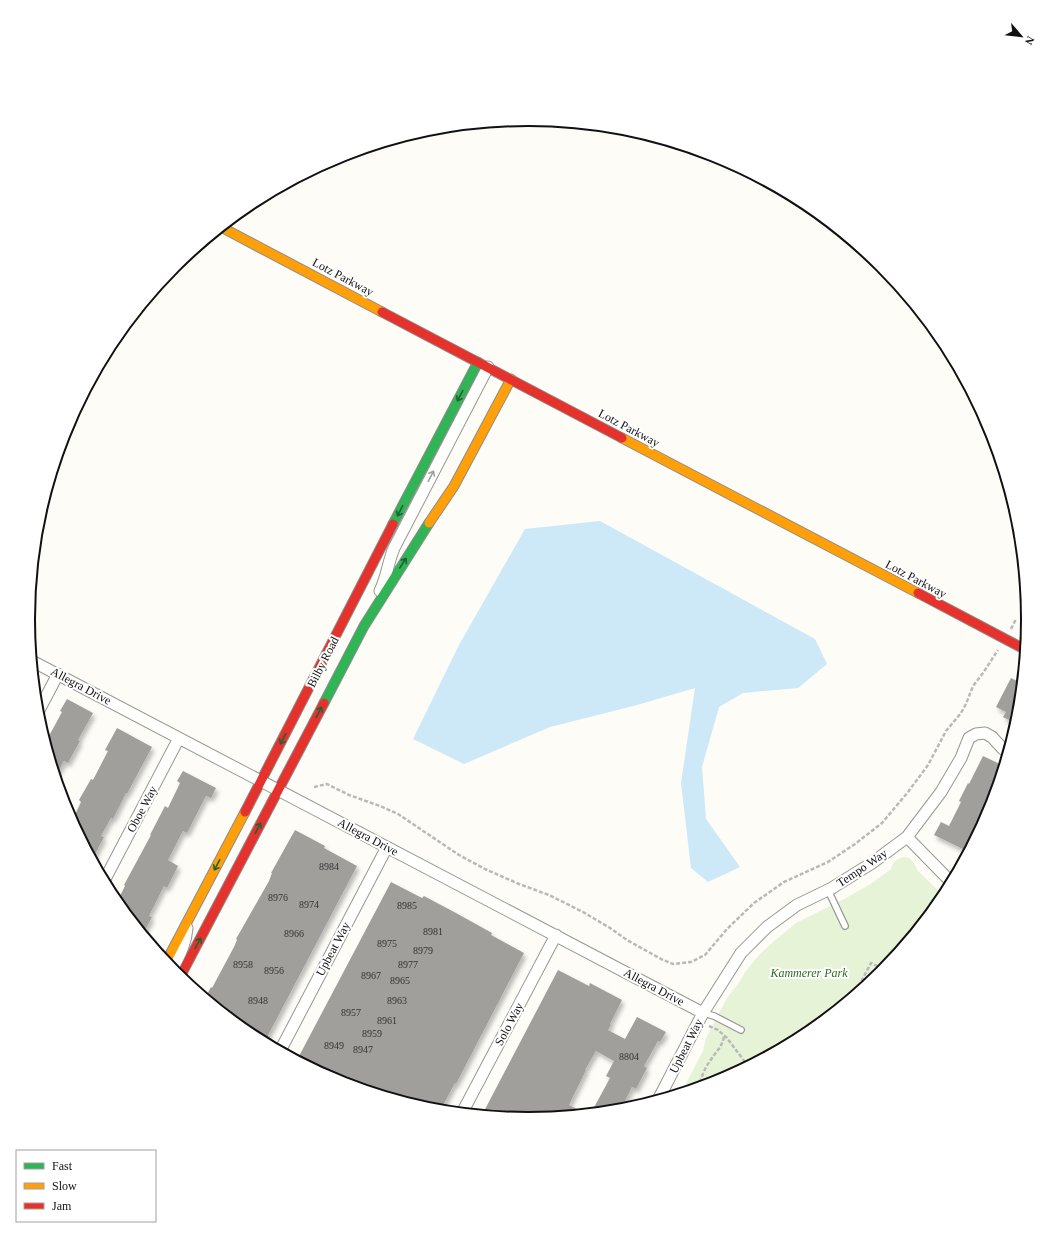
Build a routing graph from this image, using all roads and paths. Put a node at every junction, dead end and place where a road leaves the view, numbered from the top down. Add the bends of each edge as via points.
1 (225, 229) edge
2 (478, 362) junction
3 (488, 367) junction
4 (511, 379) junction
5 (1016, 619) dead end
6 (364, 626) junction
7 (1005, 639) junction
8 (1021, 647) edge
9 (37, 664) edge
10 (58, 674) junction
11 (42, 704) edge
12 (179, 738) junction
13 (1004, 750) edge
14 (261, 781) junction
15 (314, 787) dead end
16 (278, 790) junction
17 (906, 837) junction
18 (387, 846) junction
19 (107, 875) edge
20 (948, 879) edge
21 (828, 890) junction
22 (188, 920) junction
23 (845, 926) dead end
24 (556, 935) junction
25 (169, 956) edge
26 (175, 963) edge
27 (878, 967) edge
28 (183, 971) edge
29 (859, 985) edge
30 (703, 1013) junction
31 (708, 1026) dead end
32 (742, 1030) dead end
33 (724, 1036) junction
34 (282, 1046) edge
35 (745, 1063) edge
36 (700, 1081) edge
37 (661, 1094) edge
38 (465, 1108) edge

1 - 2 street, Lotz Parkway
2 - 3 street, Lotz Parkway
2 -> 14 street, Bilby Road
3 - 4 street, Lotz Parkway
6 -> 3 street, Bilby Road via 384,581 391,554
6 -> 4 street, Bilby Road via 454,486
4 - 7 street, Lotz Parkway
5 - 7 path
16 -> 6 street, Bilby Road
7 - 8 street, Lotz Parkway
7 - 15 path via 973,686 961,713 946,731 928,765 882,823 833,858 784,882 754,903 727,929 705,956 692,962 673,964 660,959 583,912 459,855 398,814 327,784
9 - 10 street, Allegra Drive
10 - 11 street
10 - 12 street, Allegra Drive
12 - 14 street, Allegra Drive
12 - 19 street, Oboe Way
13 - 17 street, Tempo Way via 985,733 969,738 958,764 941,792
14 - 16 street, Allegra Drive
14 -> 22 street, Bilby Road
16 - 18 street, Allegra Drive
28 -> 16 street, Bilby Road
17 - 20 street
17 - 21 street, Tempo Way via 872,863
18 - 24 street, Allegra Drive
18 - 34 street, Upbeat Way
21 - 23 lane
21 - 30 street, Tempo Way via 797,905 767,927 741,954
22 - 25 street, Bilby Road
22 - 26 street via 184,943
24 - 30 street, Allegra Drive
24 - 38 street, Solo Way
27 - 29 path via 871,963
30 - 32 lane
30 - 37 street, Upbeat Way
31 - 33 path
33 - 35 path
33 - 36 path via 723,1044 710,1060

